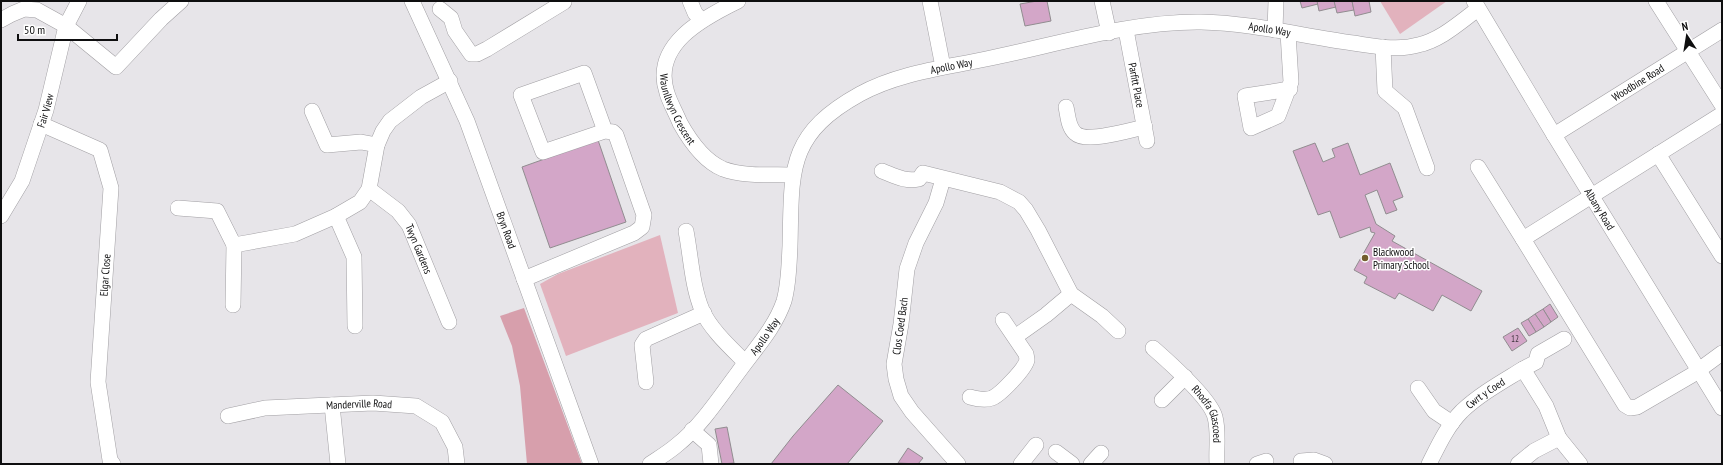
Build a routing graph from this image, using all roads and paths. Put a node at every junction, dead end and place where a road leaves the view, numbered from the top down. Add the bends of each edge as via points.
1 (79, 1) edge
2 (181, 1) edge
3 (412, 1) edge
4 (690, 1) edge
5 (738, 1) edge
6 (930, 1) edge
7 (1102, 1) edge
8 (1276, 1) edge
9 (1656, 1) edge
10 (564, 2) dead end
11 (444, 5) edge
12 (1476, 5) edge
13 (420, 19) junction
14 (1, 20) edge
15 (701, 20) junction
16 (66, 26) junction
17 (1126, 30) junction
18 (1722, 30) edge
19 (1281, 32) junction
20 (1109, 33) junction
21 (1382, 47) junction
22 (1688, 51) junction
23 (942, 67) junction
24 (450, 81) junction
25 (1290, 88) dead end
26 (1722, 105) edge
27 (1066, 107) dead end
28 (312, 110) dead end
29 (1722, 114) edge
30 (42, 124) junction
31 (605, 131) junction
32 (1554, 135) junction
33 (377, 145) junction
34 (1658, 154) junction
35 (1478, 167) dead end
36 (1427, 168) dead end
37 (882, 171) dead end
38 (793, 175) junction
39 (943, 179) junction
40 (369, 189) junction
41 (1592, 196) junction
42 (178, 208) dead end
43 (1, 216) edge
44 (336, 216) junction
45 (686, 232) dead end
46 (1523, 239) junction
47 (234, 245) junction
48 (1722, 256) edge
49 (524, 279) junction
50 (1071, 294) junction
51 (233, 305) dead end
52 (704, 314) junction
53 (1003, 320) dead end
54 (449, 322) dead end
55 (355, 326) dead end
56 (1118, 331) dead end
57 (1015, 337) junction
58 (1564, 339) dead end
59 (1153, 348) dead end
60 (1722, 353) edge
61 (745, 362) junction
62 (1529, 366) junction
63 (1699, 369) junction
64 (1182, 374) junction
65 (646, 382) dead end
66 (1418, 388) dead end
67 (970, 397) dead end
68 (1162, 400) dead end
69 (332, 405) junction
70 (1722, 408) edge
71 (228, 416) dead end
72 (1452, 423) junction
73 (692, 430) junction
74 (1559, 438) junction
75 (1036, 445) dead end
76 (1056, 452) dead end
77 (1301, 461) dead end
78 (955, 463) edge
79 (113, 464) edge
80 (338, 464) edge
81 (457, 464) edge
82 (591, 464) edge
83 (650, 464) edge
84 (711, 464) edge
85 (1021, 464) edge
86 (1072, 464) edge
87 (1217, 464) edge
88 (1325, 464) edge
89 (1429, 464) edge
90 (1518, 464) edge
91 (1580, 464) edge

1 - 16 street, Fair View
2 - 16 street via 116,67
3 - 13 street, Bryn Road
4 - 15 street
5 - 15 street, Waunllwyn Crescent
6 - 23 street
7 - 20 street
8 - 19 street
9 - 22 street
10 - 11 street via 477,54 471,54
11 - 13 street
12 - 21 street, Apollo Way via 1439,37 1418,45
12 - 32 street, Albany Road
13 - 24 street, Bryn Road
14 - 16 street via 24,9 37,10
15 - 38 street, Waunllwyn Crescent via 683,35 670,52 664,70 666,91 685,133 697,149 724,169 742,173
16 - 30 street, Fair View
17 - 19 street, Apollo Way via 1197,22 1227,23
17 - 20 street, Apollo Way
17 - 27 street, Parfitt Place via 1146,134 1083,137 1071,128
18 - 22 street, Woodbine Road
19 - 21 street, Apollo Way
19 - 25 street
20 - 23 street, Apollo Way
21 - 36 street via 1384,91 1404,108
22 - 26 street
22 - 32 street, Woodbine Road
23 - 38 street, Apollo Way via 888,82 838,107 805,140 797,157
24 - 33 street via 394,117 383,131
24 - 49 street, Bryn Road
28 - 33 street via 327,145 361,142
29 - 34 street
30 - 43 street, Fair View via 22,181
30 - 79 street, Elgar Close via 100,150 111,188 98,382 110,460
31 - 31 street via 584,73 521,95 543,152
31 - 49 street via 616,135 643,212 642,227 634,233
32 - 41 street, Albany Road
33 - 40 street
34 - 41 street
34 - 48 street
35 - 46 street
37 - 39 street via 902,180 919,179 923,173
38 - 61 street, Apollo Way via 789,272 784,299 774,323
39 - 50 street via 1000,192 1018,202 1038,230
39 - 78 street, Clos Coed Bach via 936,203 916,243 907,269 894,364 901,396
40 - 44 street via 360,202
40 - 54 street, Twyn Gardens via 398,211 409,226
41 - 46 street
41 - 63 street, Albany Road
42 - 47 street via 217,211
44 - 47 street via 295,234
44 - 55 street via 354,257
45 - 52 street via 697,295
46 - 63 street via 1625,405 1630,408 1637,407
47 - 51 street
49 - 82 street, Bryn Road
50 - 56 street
50 - 57 street via 1046,316
52 - 61 street via 730,348
52 - 65 street via 646,339 642,345
53 - 57 street
57 - 67 street via 1026,354 1024,366 1002,392 990,399
58 - 62 street, Cwrt y Coed via 1538,354
59 - 64 street, Rhodfa Glascoed
60 - 63 street
61 - 73 street, Apollo Way
62 - 72 street, Cwrt y Coed via 1477,398
62 - 74 street
63 - 70 street, Albany Road
64 - 68 street
64 - 87 street, Rhodfa Glascoed via 1215,416 1218,429
66 - 72 street via 1434,411
69 - 71 street, Manderville Road via 265,408
69 - 80 street
69 - 81 street, Manderville Road via 373,403 416,406 442,422 455,448
72 - 89 street, Cwrt y Coed
73 - 83 street, Apollo Way via 678,445
73 - 84 street via 709,445
74 - 90 street via 1534,451
74 - 91 street
75 - 85 street
76 - 86 street
77 - 88 street via 1314,460

